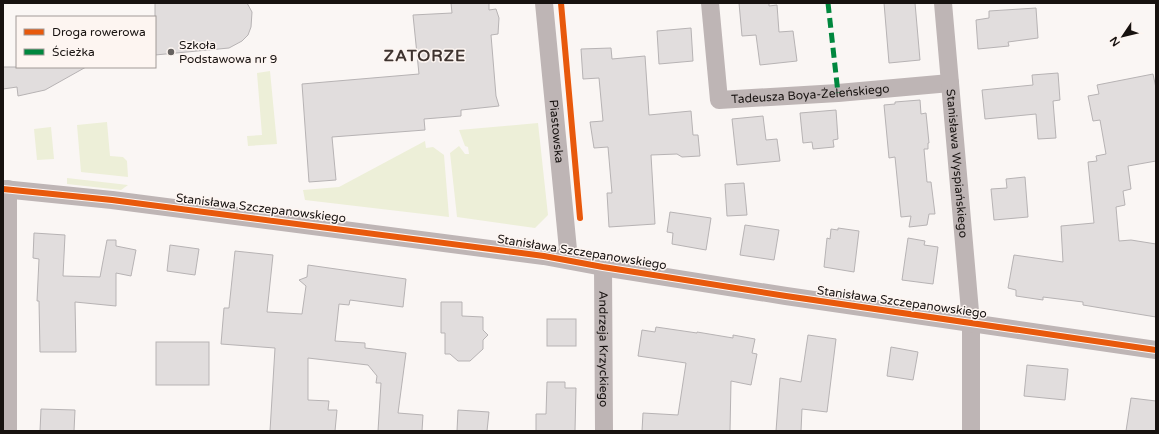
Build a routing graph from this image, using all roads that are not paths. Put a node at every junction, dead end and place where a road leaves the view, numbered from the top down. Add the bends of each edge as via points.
1 (544, 3) edge
2 (710, 3) edge
3 (942, 3) edge
4 (950, 84) junction
5 (5, 189) edge
6 (569, 260) junction
7 (604, 267) junction
8 (971, 324) junction
9 (1156, 350) edge
10 (8, 431) edge
11 (604, 431) edge
12 (971, 431) edge

1 - 6 street, Piastowska
2 - 4 street, Tadeusza Boya-Żeleńskiego via 719,100
3 - 4 street, Stanisława Wyspiańskiego
4 - 8 street, Stanisława Wyspiańskiego
5 - 6 street, Stanisława Szczepanowskiego via 112,200
5 - 10 street
6 - 7 street, Stanisława Szczepanowskiego
7 - 8 street, Stanisława Szczepanowskiego
7 - 11 street, Andrzeja Krzyckiego
8 - 9 street, Stanisława Szczepanowskiego
8 - 12 street, Stanisława Wyspiańskiego

